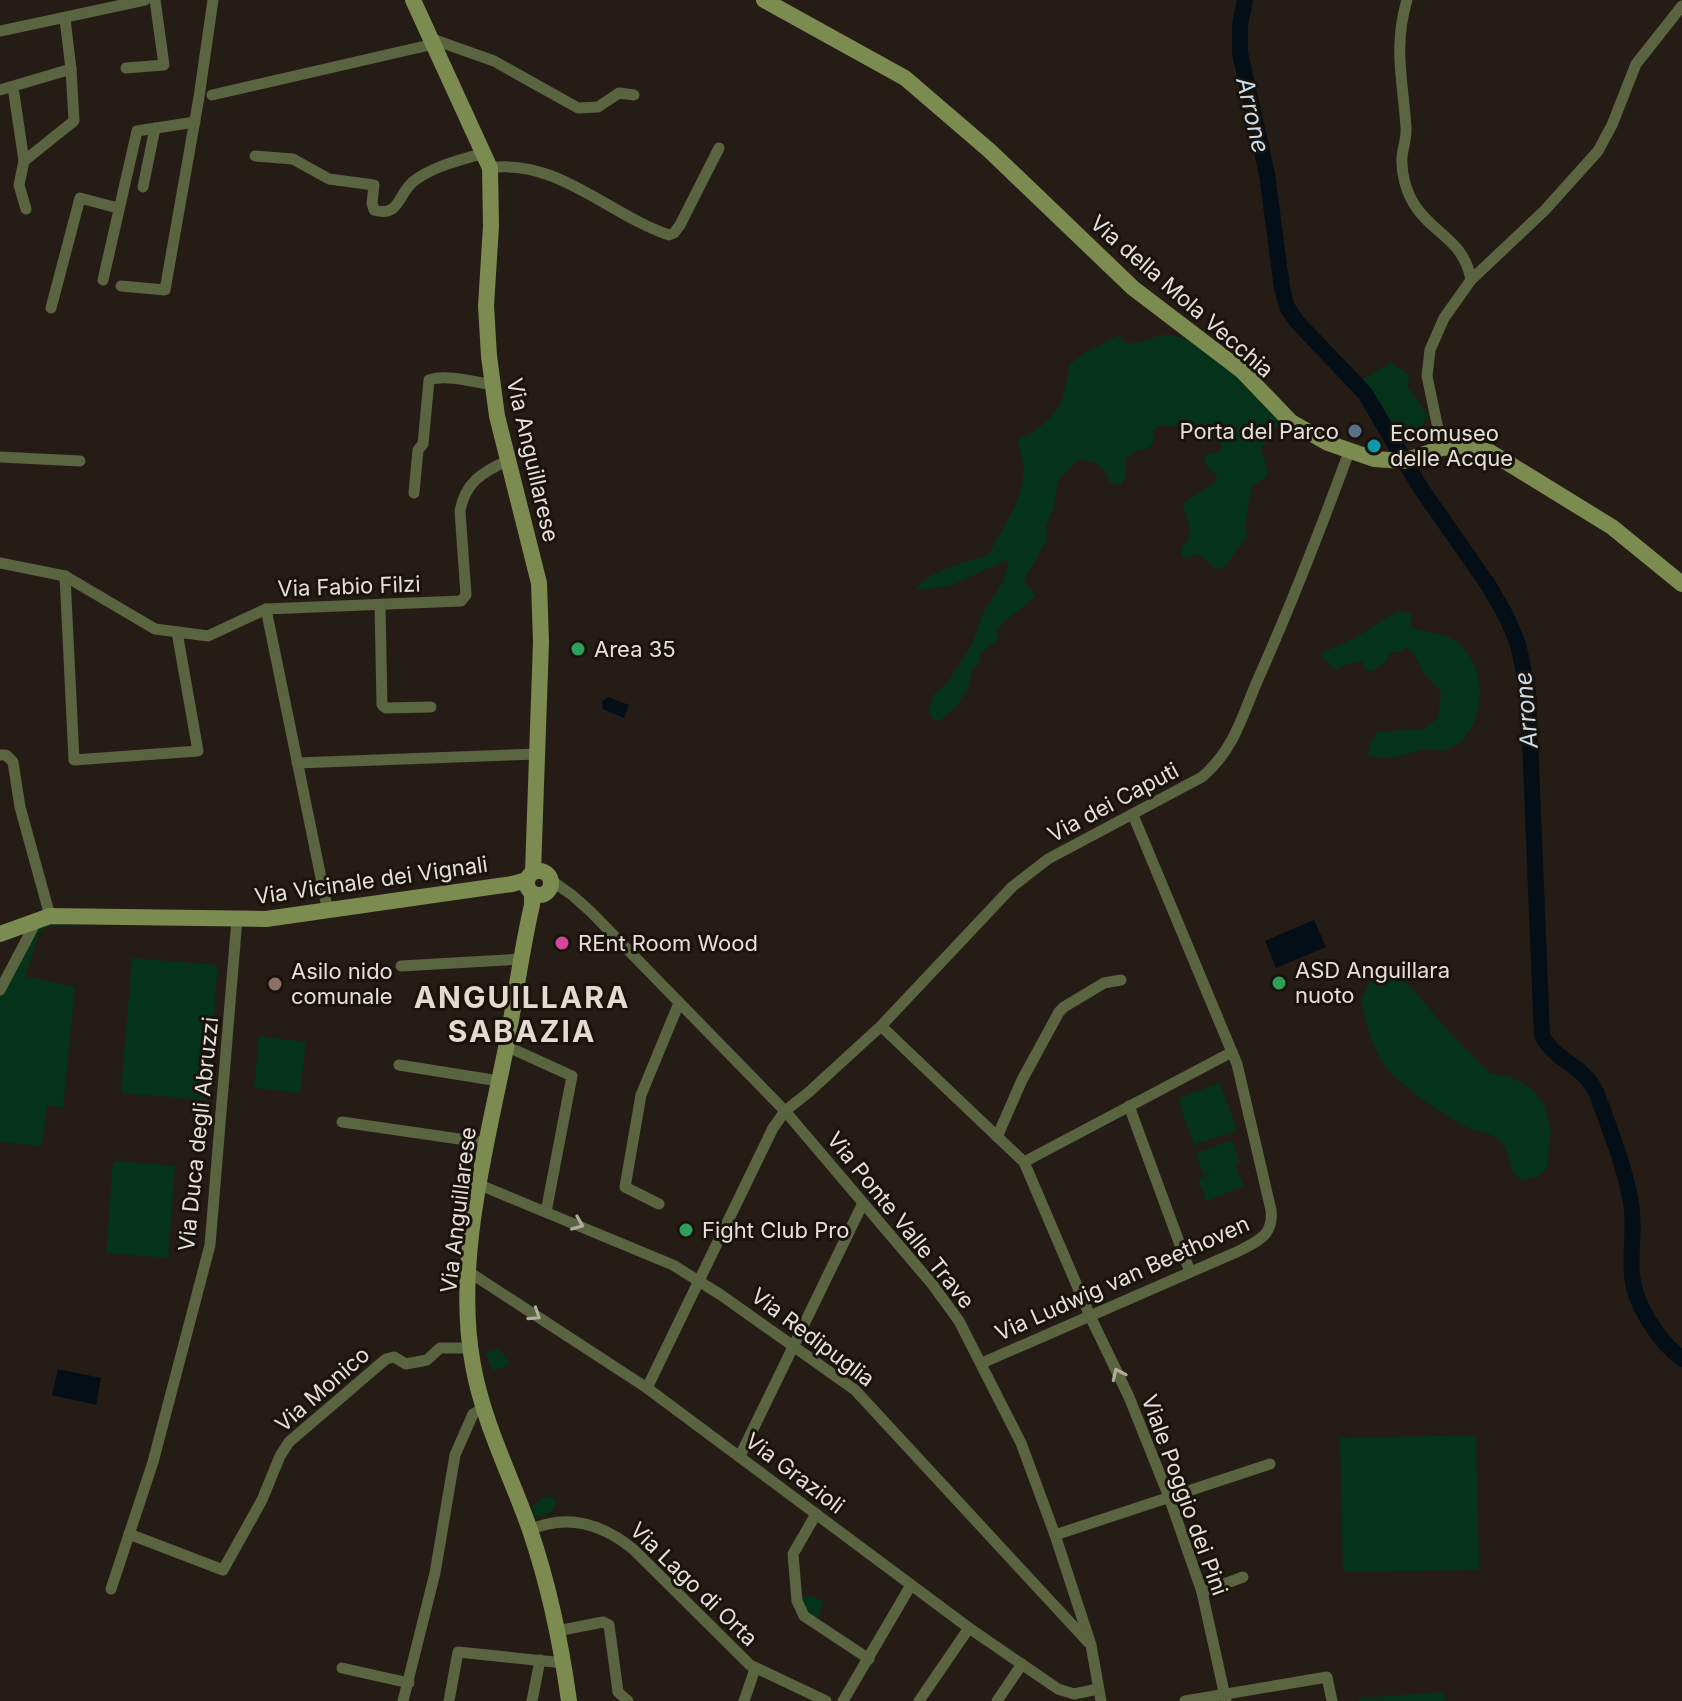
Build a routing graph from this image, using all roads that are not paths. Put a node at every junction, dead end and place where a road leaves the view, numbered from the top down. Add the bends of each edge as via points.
1 (145, 0) edge
2 (155, 0) edge
3 (213, 0) edge
4 (413, 0) edge
5 (764, 0) edge
6 (1407, 0) edge
7 (1682, 6) edge
8 (65, 19) junction
9 (0, 31) edge
10 (433, 41) junction
11 (126, 68) dead end
12 (71, 69) junction
13 (13, 87) junction
14 (0, 90) edge
15 (212, 95) dead end
16 (634, 95) dead end
17 (195, 122) junction
18 (155, 128) junction
19 (719, 148) dead end
20 (255, 156) dead end
21 (24, 161) junction
22 (487, 161) junction
23 (143, 187) dead end
24 (118, 208) junction
25 (26, 209) dead end
26 (103, 280) dead end
27 (1471, 280) junction
28 (121, 286) dead end
29 (51, 308) dead end
30 (493, 385) junction
31 (1442, 448) junction
32 (1349, 452) junction
33 (0, 457) edge
34 (80, 461) dead end
35 (507, 461) junction
36 (414, 493) dead end
37 (0, 563) edge
38 (65, 576) junction
39 (1682, 584) edge
40 (380, 606) junction
41 (266, 609) junction
42 (177, 632) junction
43 (431, 707) dead end
44 (537, 754) junction
45 (0, 755) edge
46 (297, 763) junction
47 (1133, 815) junction
48 (538, 886) junction
49 (328, 912) junction
50 (43, 918) junction
51 (237, 919) junction
52 (0, 934) edge
53 (521, 959) junction
54 (401, 966) dead end
55 (1121, 980) dead end
56 (0, 990) edge
57 (679, 1003) junction
58 (881, 1026) junction
59 (506, 1046) junction
60 (1232, 1052) junction
61 (399, 1065) dead end
62 (499, 1081) junction
63 (1129, 1106) junction
64 (785, 1111) junction
65 (342, 1122) dead end
66 (997, 1137) junction
67 (487, 1143) junction
68 (1024, 1162) junction
69 (480, 1185) junction
70 (863, 1203) junction
71 (659, 1204) dead end
72 (546, 1212) junction
73 (469, 1272) junction
74 (1190, 1272) junction
75 (700, 1282) junction
76 (1090, 1316) junction
77 (794, 1345) junction
78 (470, 1348) junction
79 (982, 1363) junction
80 (647, 1388) junction
81 (484, 1408) junction
82 (740, 1456) junction
83 (1270, 1464) dead end
84 (1169, 1497) junction
85 (816, 1514) junction
86 (530, 1530) junction
87 (129, 1534) junction
88 (1055, 1535) junction
89 (1243, 1577) dead end
90 (911, 1585) junction
91 (111, 1589) dead end
92 (1202, 1592) junction
93 (969, 1628) junction
94 (557, 1631) junction
95 (1091, 1645) junction
96 (869, 1659) junction
97 (540, 1660) junction
98 (564, 1663) junction
99 (1022, 1664) junction
100 (342, 1668) dead end
101 (755, 1669) junction
102 (1096, 1673) junction
103 (409, 1683) junction
104 (1074, 1694) junction
105 (1100, 1695) edge
106 (1225, 1698) edge
107 (403, 1701) edge
108 (449, 1701) edge
109 (532, 1701) edge
110 (569, 1701) edge
111 (628, 1701) edge
112 (744, 1701) edge
113 (826, 1701) edge
114 (843, 1701) edge
115 (919, 1701) edge
116 (997, 1701) edge
117 (1185, 1701) edge
118 (1332, 1701) edge

1 - 8 street
2 - 11 street via 164,65
3 - 17 street
4 - 10 main road, Via Anguillarese
5 - 32 main road, Via della Mola Vecchia via 905,78 1133,288 1242,371 1291,422
6 - 27 street via 1398,53 1406,128 1404,181 1418,210 1464,255
7 - 27 street via 1639,59 1593,156
8 - 9 street
8 - 12 street
10 - 15 street
10 - 16 street via 494,61 578,108 598,107 619,93
10 - 22 main road, Via Anguillarese
12 - 13 street
12 - 21 street via 74,121
13 - 14 street
13 - 21 street
17 - 18 street
17 - 28 street via 165,290
18 - 23 street
18 - 24 street via 137,131
19 - 22 street via 671,235 540,171
20 - 22 street via 293,159 329,179 374,185 374,210 389,211 399,205 414,180 447,164
21 - 25 street via 19,185
22 - 30 main road, Via Anguillarese via 491,226 486,306
24 - 26 street
24 - 29 street via 80,198
27 - 31 street via 1444,318 1428,363 1429,395
30 - 35 main road, Via Anguillarese
30 - 36 street via 429,380
31 - 32 main road, Via della Mola Vecchia via 1404,461
31 - 39 main road, Via della Mola Vecchia via 1477,447 1502,459 1612,527
32 - 47 street, Via dei Caputi via 1291,605 1220,762
33 - 34 street
35 - 40 street, Via Fabio Filzi via 477,477 462,498 464,598
35 - 44 main road, Via Anguillarese via 539,583
37 - 38 street, Via Fabio Filzi
38 - 42 street, Via Fabio Filzi via 138,621
38 - 42 street via 74,760 197,752
40 - 41 street, Via Fabio Filzi
40 - 43 street via 382,705
41 - 42 street, Via Fabio Filzi via 208,636
41 - 46 street
44 - 46 street
44 - 48 main road, Via Anguillarese
45 - 50 street via 13,762
46 - 49 street
47 - 58 street, Via dei Caputi via 1048,859 1012,887
47 - 60 street, Via Ludwig van Beethoven
48 - 49 main road, Via Vicinale dei Vignali
48 - 53 main road, Via Anguillarese
48 - 57 street, Via Ponte Valle Trave via 591,912
49 - 51 main road, Via Vicinale dei Vignali
50 - 51 main road, Via Vicinale dei Vignali
50 - 52 main road, Via Vicinale dei Vignali
50 - 56 street
51 - 87 street, Via Duca degli Abruzzi via 210,1245
53 - 54 street
53 - 59 main road, Via Anguillarese
55 - 66 street via 1104,983 1059,1012
57 - 64 street, Via Ponte Valle Trave
57 - 71 street via 641,1095 625,1187
58 - 64 street, Via dei Caputi
58 - 66 street
59 - 62 main road, Via Anguillarese
59 - 72 street via 572,1076
60 - 63 street
60 - 74 street, Via Ludwig van Beethoven via 1272,1222 1259,1240
61 - 62 street
62 - 67 main road, Via Anguillarese
63 - 68 street
63 - 74 street
64 - 70 street, Via Ponte Valle Trave
64 - 75 street
65 - 67 street
66 - 68 street
67 - 69 main road, Via Anguillarese
68 - 76 street, Viale Poggio dei Pini
69 - 72 street, Via Redipuglia
69 - 73 main road, Via Anguillarese
70 - 77 street
70 - 79 street, Via Ponte Valle Trave via 932,1284
72 -> 75 street, Via Redipuglia via 673,1265
73 - 78 main road, Via Anguillarese
73 -> 80 street, Via Grazioli
74 - 76 street, Via Ludwig van Beethoven
75 - 77 street, Via Redipuglia
75 - 80 street
76 - 79 street, Via Ludwig van Beethoven
84 -> 76 street, Viale Poggio dei Pini
77 - 82 street
77 - 95 street, Via Redipuglia via 855,1390
78 - 81 main road, Via Anguillarese
78 - 87 street, Via Monico via 440,1348 427,1360 406,1364 386,1359 289,1442 223,1570
79 - 88 street, Via Ponte Valle Trave via 1021,1443
80 - 82 street, Via Grazioli
81 - 86 main road, Via Anguillarese
81 - 103 street via 473,1414 455,1455
82 - 85 street, Via Grazioli
83 - 84 street
84 - 88 street
84 - 92 street, Viale Poggio dei Pini
85 - 90 street, Via Grazioli
85 - 96 street via 793,1554 797,1601 804,1616
86 - 94 main road, Via Anguillarese
86 - 101 street, Via Lago di Orta via 571,1522 593,1524 615,1535
87 - 91 street, Via Duca degli Abruzzi
88 - 95 street, Via Ponte Valle Trave
89 - 92 street
90 - 93 street, Via Grazioli
90 - 96 street
92 - 106 street, Viale Poggio dei Pini
93 - 99 street, Via Grazioli
93 - 115 street
94 - 98 main road, Via Anguillarese
94 - 111 street via 609,1625 618,1692
95 - 102 street, Via Ponte Valle Trave
96 - 114 street
97 - 98 street
97 - 108 street via 458,1652
97 - 109 street
98 - 110 main road, Via Anguillarese
99 - 104 street, Via Grazioli
99 - 116 street
100 - 103 street
101 - 112 street
101 - 113 street, Via Lago di Orta
102 - 104 street
102 - 105 street, Via Ponte Valle Trave
103 - 107 street
104 - 105 street
106 - 117 street
106 - 118 street via 1327,1677

